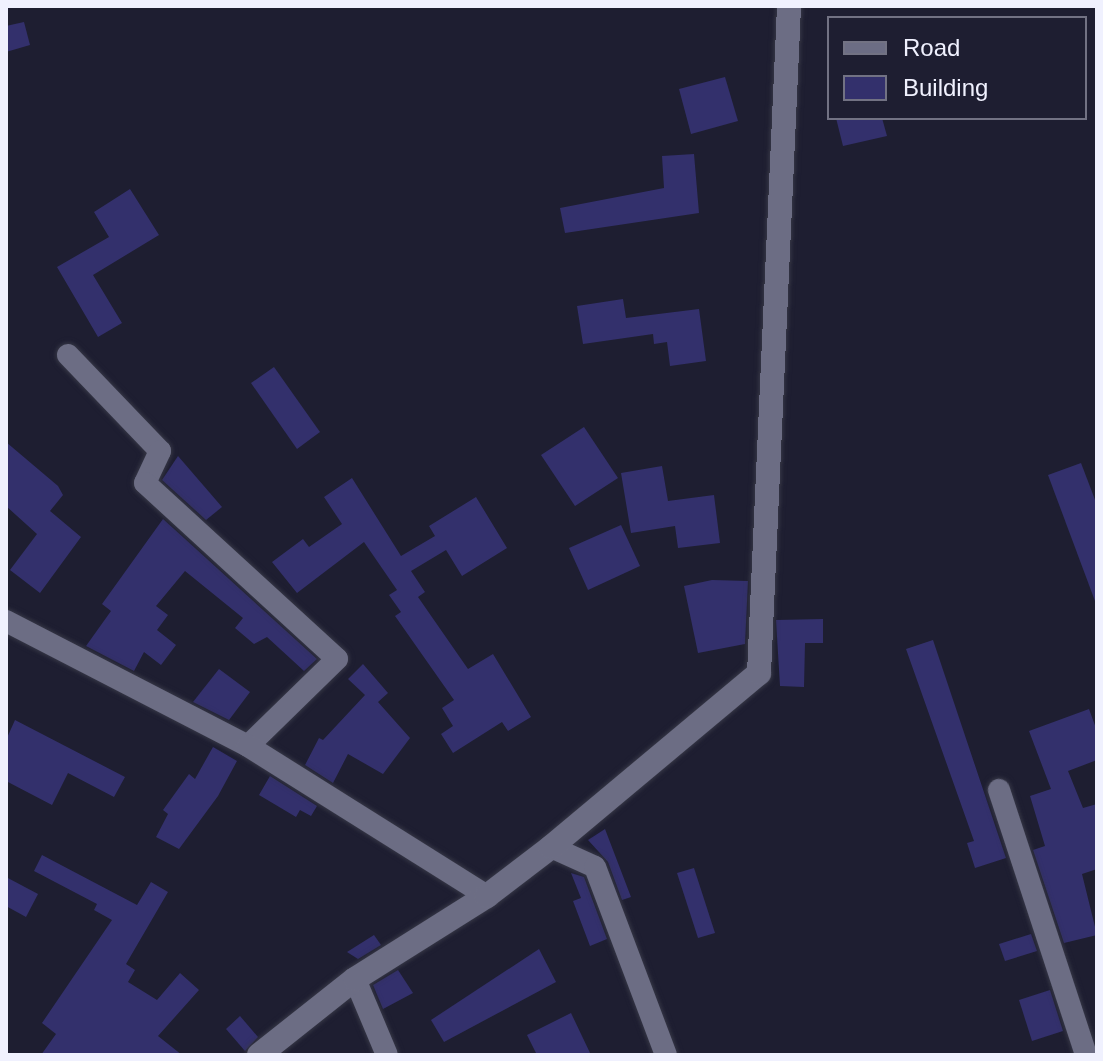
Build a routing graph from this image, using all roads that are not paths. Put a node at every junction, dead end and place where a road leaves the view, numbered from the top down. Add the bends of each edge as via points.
1 (789, 6) edge
2 (68, 355) dead end
3 (6, 621) edge
4 (248, 746) junction
5 (999, 790) dead end
6 (551, 847) junction
7 (487, 896) junction
8 (355, 979) junction
9 (259, 1055) edge
10 (387, 1055) edge
11 (666, 1055) edge
12 (1086, 1055) edge

1 - 6 street via 759,673
2 - 4 street via 160,451 145,483 337,659
3 - 4 street
4 - 7 street
5 - 12 street
6 - 7 street
6 - 11 street via 595,867
7 - 8 street
8 - 9 street
8 - 10 street

